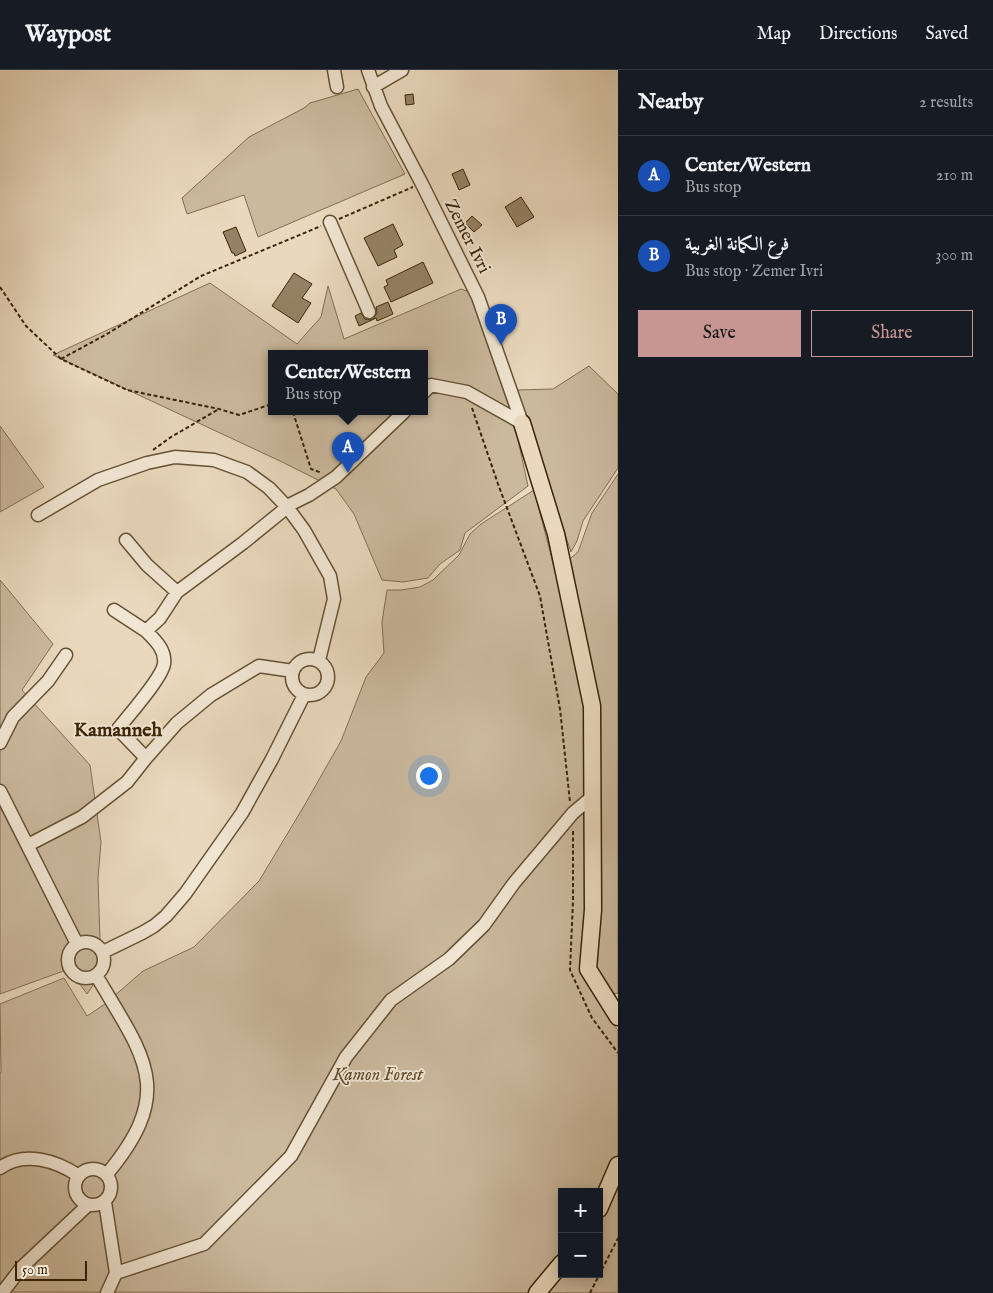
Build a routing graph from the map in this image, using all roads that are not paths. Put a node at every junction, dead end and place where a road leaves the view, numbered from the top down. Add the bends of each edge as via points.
1 (334, 70) edge
2 (368, 70) edge
3 (402, 70) edge
4 (336, 87) dead end
5 (373, 87) junction
6 (330, 222) road end
7 (369, 312) dead end
8 (428, 388) edge
9 (401, 415) edge
10 (522, 424) junction
11 (287, 507) junction
12 (38, 515) dead end
13 (126, 540) dead end
14 (177, 592) junction
15 (114, 610) dead end
16 (146, 631) junction
17 (66, 655) dead end
18 (318, 660) junction
19 (293, 671) junction
20 (304, 695) junction
21 (0, 743) edge
22 (146, 758) junction
23 (0, 791) edge
24 (592, 797) junction
25 (28, 846) junction
26 (76, 944) junction
27 (103, 952) junction
28 (96, 976) junction
29 (618, 1017) edge
30 (618, 1165) edge
31 (0, 1168) edge
32 (106, 1174) junction
33 (79, 1176) junction
34 (603, 1200) edge
35 (105, 1202) junction
36 (88, 1205) junction
37 (558, 1268) edge
38 (116, 1273) junction
39 (2, 1293) edge
40 (107, 1293) edge
41 (538, 1293) edge

1 - 4 street
2 - 5 street, Zemer Ivri
3 - 5 street
5 - 10 street, Zemer Ivri via 478,296
6 - 7 street
8 - 10 street via 431,385 467,392
9 - 11 street via 336,477
10 - 24 main road via 556,534 592,706
11 - 12 street via 247,472 214,460 175,458 147,463 98,480
11 - 14 street
11 - 18 street via 330,576 334,599
13 - 14 street via 147,565
14 - 16 street via 160,618
15 - 16 street
16 - 22 street via 160,646 164,664 155,682 118,728
17 - 21 street via 48,682 13,717
18 - 19 street via 306,659
18 - 20 street via 327,669 326,687 317,695
19 - 20 street via 292,683
19 - 22 street via 259,666 211,695 177,723
20 - 27 street via 242,813 185,894 154,926
22 - 25 street via 127,782 82,817
23 - 25 street
24 - 29 main road via 593,910 588,969
24 - 38 street via 573,813 514,883 484,925 449,959 391,1000 346,1057 291,1156 224,1224 204,1244
25 - 26 street
26 - 27 street via 89,941
26 - 28 street via 68,959 71,970 81,978
27 - 28 street via 104,964
28 - 32 street via 138,1047 147,1076 140,1125 123,1155
30 - 34 main road
31 - 33 street via 22,1160 40,1159 65,1166
32 - 33 street via 89,1169
32 - 35 street via 112,1186
33 - 36 street via 75,1193
35 - 36 street
35 - 38 street
36 - 39 street via 22,1267
37 - 41 main road
38 - 40 street

